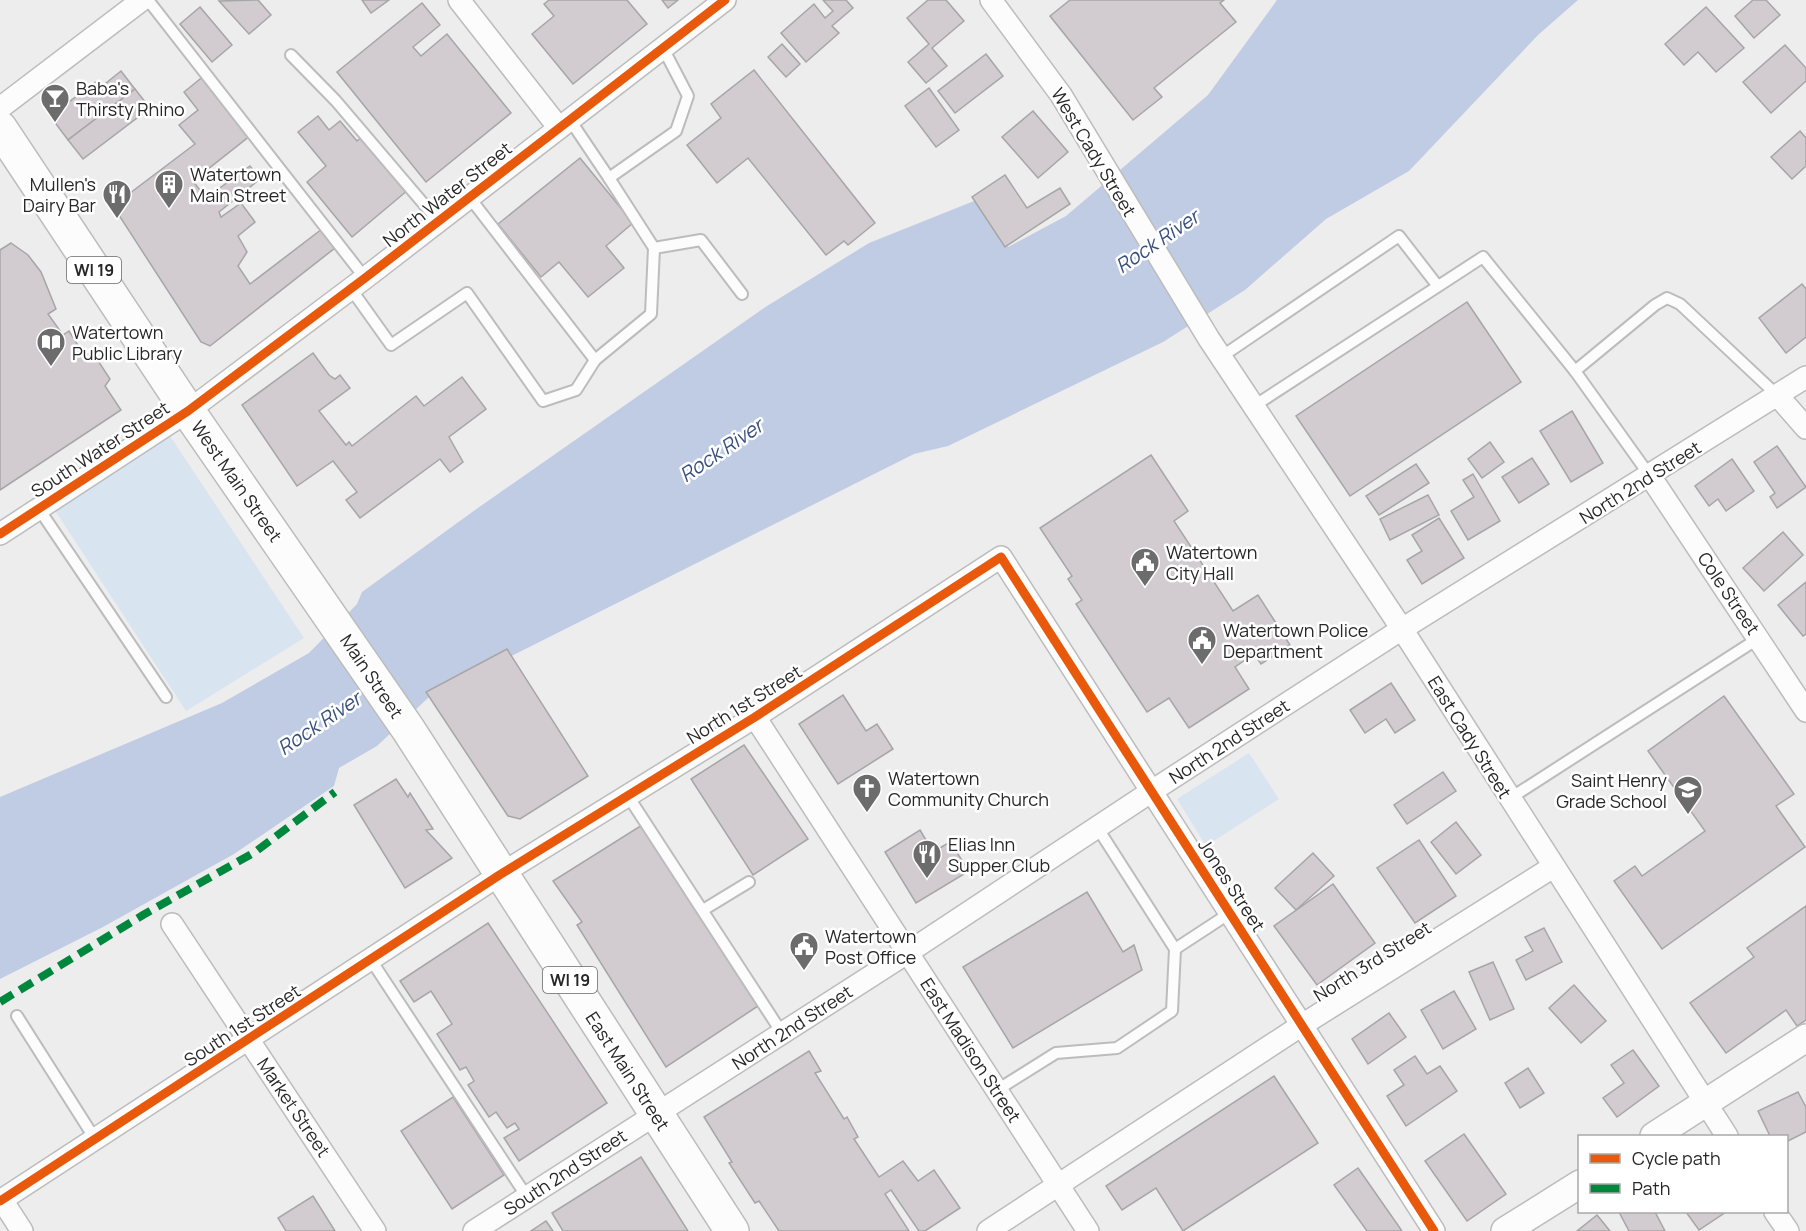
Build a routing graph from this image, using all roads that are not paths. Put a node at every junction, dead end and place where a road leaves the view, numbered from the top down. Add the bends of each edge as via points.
1 (142, 0) edge
2 (148, 0) edge
3 (459, 0) edge
4 (725, 0) edge
5 (990, 0) edge
6 (663, 48) junction
7 (291, 56) dead end
8 (0, 108) edge
9 (564, 124) junction
10 (0, 128) edge
11 (609, 178) junction
12 (470, 198) junction
13 (439, 222) junction
14 (654, 248) junction
15 (358, 284) junction
16 (1437, 285) junction
17 (742, 294) dead end
18 (1215, 348) junction
19 (595, 360) junction
20 (1575, 371) junction
21 (1806, 377) edge
22 (1777, 395) junction
23 (1254, 406) junction
24 (188, 411) junction
25 (1806, 428) edge
26 (1650, 476) junction
27 (39, 509) junction
28 (0, 534) edge
29 (1001, 557) joint
30 (336, 624) joint
31 (1402, 629) junction
32 (1759, 638) junction
33 (166, 697) dead end
34 (1806, 711) edge
35 (755, 717) junction
36 (408, 729) joint
37 (1152, 791) junction
38 (628, 796) junction
39 (1509, 799) junction
40 (1097, 827) junction
41 (1553, 867) junction
42 (501, 874) junction
43 (749, 882) dead end
44 (703, 910) junction
45 (1230, 912) junction
46 (172, 924) dead end
47 (1175, 949) junction
48 (907, 953) junction
49 (371, 960) junction
50 (17, 1016) dead end
51 (1302, 1025) junction
52 (782, 1033) junction
53 (1806, 1038) edge
54 (249, 1040) junction
55 (997, 1090) junction
56 (1706, 1104) junction
57 (656, 1114) junction
58 (1657, 1135) edge
59 (1726, 1135) edge
60 (95, 1139) junction
61 (1578, 1185) edge
62 (1060, 1186) junction
63 (527, 1197) junction
64 (1, 1200) edge
65 (1776, 1213) edge
66 (22, 1231) edge
67 (375, 1231) edge
68 (474, 1231) edge
69 (732, 1231) edge
70 (988, 1231) edge
71 (1088, 1231) edge
72 (1434, 1231) edge
73 (1505, 1231) edge
74 (1788, 1231) edge

1 - 8 street
2 - 15 lane
3 - 9 street
4 - 6 street, North Water Street
5 - 18 street, West Cady Street via 1061,95
6 - 9 street, North Water Street
6 - 11 lane via 688,96 676,131
7 - 13 lane via 336,100
9 - 11 lane
9 - 12 street, North Water Street
10 - 24 main road, West Main Street / WI 19
11 - 14 lane
12 - 13 street, North Water Street
12 - 19 lane
13 - 15 street, North Water Street
14 - 17 lane via 701,240
14 - 19 lane via 651,314
15 - 19 lane via 391,345 467,293 543,401 576,390
15 - 24 street, North Water Street
16 - 18 lane via 1399,236
16 - 20 lane via 1483,257
16 - 23 lane
18 - 23 street, East Cady Street
20 - 22 lane via 1667,298 1680,304
20 - 26 lane
21 - 22 street, North 2nd Street
22 - 25 street
22 - 26 street, North 2nd Street
23 - 31 street, East Cady Street
24 - 27 street, South Water Street
24 - 30 main road, West Main Street / WI 19
26 - 31 street, North 2nd Street
26 - 32 street, Cole Street
27 - 28 street, South Water Street
27 - 33 lane
29 - 35 street, North 1st Street
29 - 37 street, Jones Street
30 - 36 main road, Main Street / WI 19
31 - 37 street, North 2nd Street
31 - 39 street, East Cady Street
32 - 34 street, Cole Street
32 - 39 lane
35 - 38 street, North 1st Street
35 - 48 street, East Madison Street
36 - 42 main road, East Main Street / WI 19
37 - 40 street, North 2nd Street
37 - 45 street, Jones Street
38 - 42 street, North 1st Street
38 - 44 lane
39 - 41 street, East Cady Street
40 - 47 lane
40 - 48 street, North 2nd Street
41 - 51 street, North 3rd Street
41 - 56 street, East Cady Street
42 - 49 street, South 1st Street
42 - 57 main road, East Main Street / WI 19
43 - 44 lane
44 - 52 lane
45 - 47 lane
45 - 51 street, Jones Street
46 - 54 street, Market Street
47 - 55 lane via 1172,1011 1117,1048 1056,1053
48 - 52 street, North 2nd Street
48 - 55 street, East Madison Street
49 - 54 street, South 1st Street
49 - 63 lane
50 - 60 lane
51 - 62 street, North 3rd Street
51 - 72 street, Jones Street
52 - 57 street, North 2nd Street
53 - 56 street
54 - 60 street, South 1st Street
54 - 67 street, Market Street
55 - 62 street, East Madison Street
56 - 58 street
56 - 59 street, East Cady Street
57 - 63 street, South 2nd Street
57 - 69 main road, East Main Street / WI 19
60 - 64 street, South 1st Street
61 - 73 street
62 - 70 street, North 3rd Street
62 - 71 street, East Madison Street
63 - 68 street, South 2nd Street
64 - 66 street
65 - 74 street

